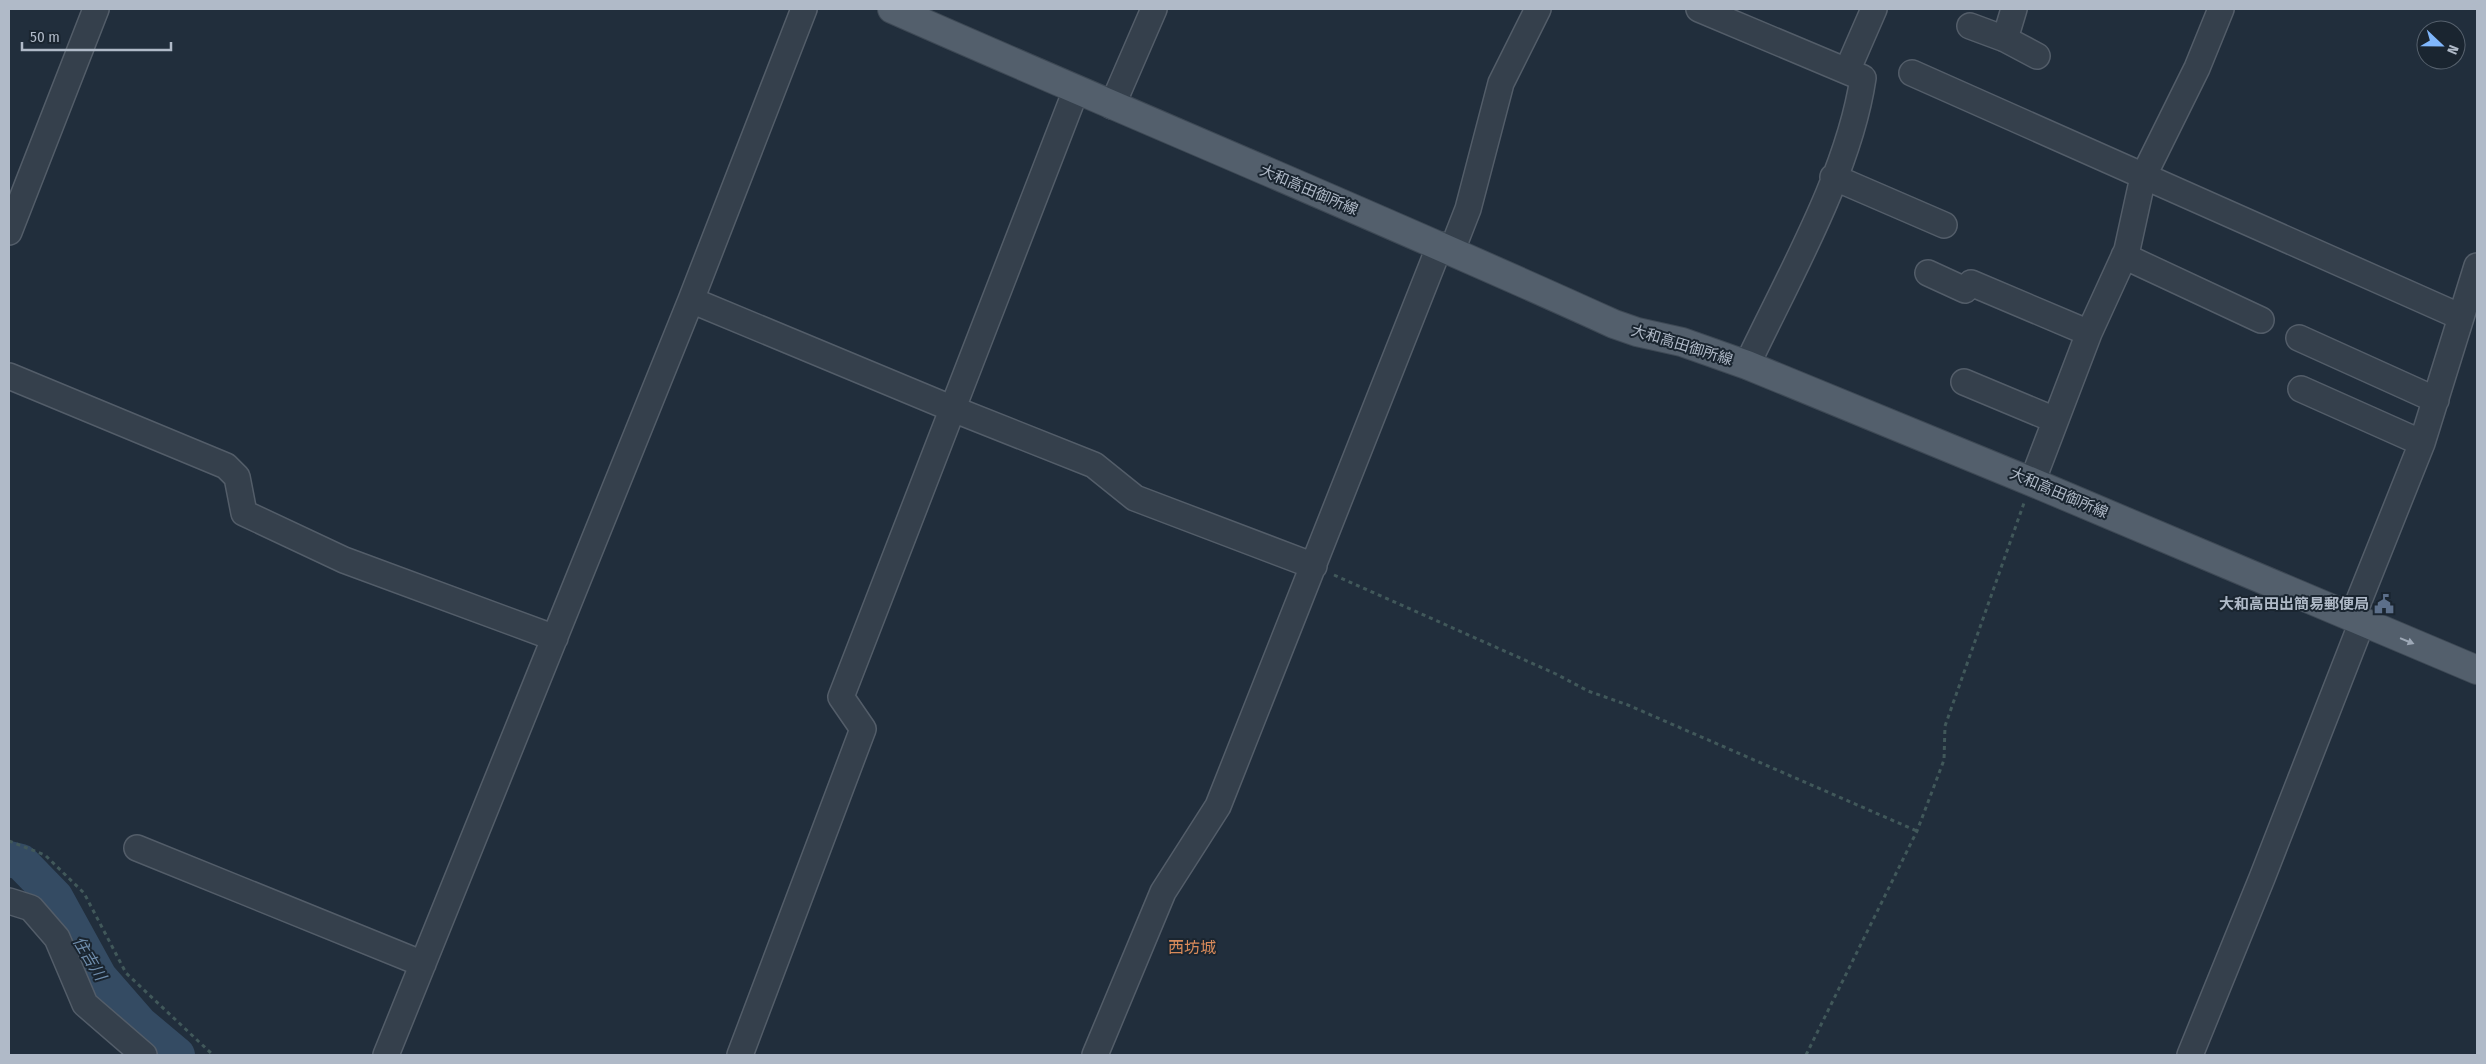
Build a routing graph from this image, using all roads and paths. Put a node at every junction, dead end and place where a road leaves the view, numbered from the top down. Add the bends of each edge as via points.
1 (96, 9) edge
2 (804, 9) edge
3 (892, 9) edge
4 (1154, 9) edge
5 (1538, 9) edge
6 (1699, 9) edge
7 (1874, 9) edge
8 (2014, 9) edge
9 (2221, 9) edge
10 (1970, 26) dead end
11 (2005, 38) junction
12 (2038, 56) dead end
13 (1847, 71) junction
14 (1912, 73) dead end
15 (1076, 90) junction
16 (1112, 106) junction
17 (2143, 177) junction
18 (1834, 178) junction
19 (1944, 226) dead end
20 (9, 232) edge
21 (1446, 248) junction
22 (2124, 256) junction
23 (2477, 266) edge
24 (1928, 273) dead end
25 (691, 300) junction
26 (2461, 317) junction
27 (2261, 320) dead end
28 (2089, 333) junction
29 (2299, 338) dead end
30 (1747, 365) junction
31 (9, 376) edge
32 (1964, 382) dead end
33 (2301, 390) dead end
34 (2436, 400) junction
35 (952, 409) junction
36 (2055, 420) junction
37 (2422, 443) junction
38 (2032, 482) junction
39 (1314, 566) junction
40 (2357, 620) junction
41 (555, 638) junction
42 (2477, 670) edge
43 (1917, 832) junction
44 (9, 841) edge
45 (137, 848) dead end
46 (9, 901) edge
47 (423, 964) junction
48 (144, 1055) edge
49 (213, 1055) edge
50 (386, 1055) edge
51 (740, 1055) edge
52 (1095, 1055) edge
53 (1806, 1055) edge
54 (2190, 1055) edge

1 - 20 street
2 - 25 street
3 - 15 main road, 大和高田御所線
4 - 16 street
5 - 21 street via 1501,83 1468,208
6 - 13 street
7 - 13 street
8 - 11 street
9 - 17 street via 2197,68
10 - 11 street
11 - 12 street
13 - 18 street via 1863,78 1850,137
14 - 17 street
15 - 16 main road, 大和高田御所線
15 - 35 street
16 - 21 main road, 大和高田御所線
17 - 22 street
17 - 26 street
18 - 19 street
18 - 30 street
21 - 30 main road, 大和高田御所線 via 1614,324 1682,342
21 - 39 street
22 - 27 street
22 - 28 street
23 - 26 street
24 - 28 street via 1965,290 1971,283
25 - 35 street
25 - 41 street
26 - 34 street
28 - 36 street
29 - 34 street
30 - 38 main road, 大和高田御所線
31 - 41 street via 226,466 237,477 244,513 344,560
32 - 36 street
33 - 37 street
34 - 37 street
35 - 39 street via 1094,465 1135,498
35 - 51 street via 841,697 863,729
36 - 38 street
37 - 40 street
38 - 40 main road, 大和高田御所線
38 - 43 path via 1945,726 1944,760
39 - 43 path via 1588,690
39 - 52 street via 1218,806 1163,892
40 -> 42 main road, 大和高田御所線
40 - 54 street via 2262,878
41 - 47 street
43 - 53 path
44 - 49 path via 45,855 84,893 126,973
45 - 47 street
46 - 48 street via 31,908 56,938 85,1004
47 - 50 street

